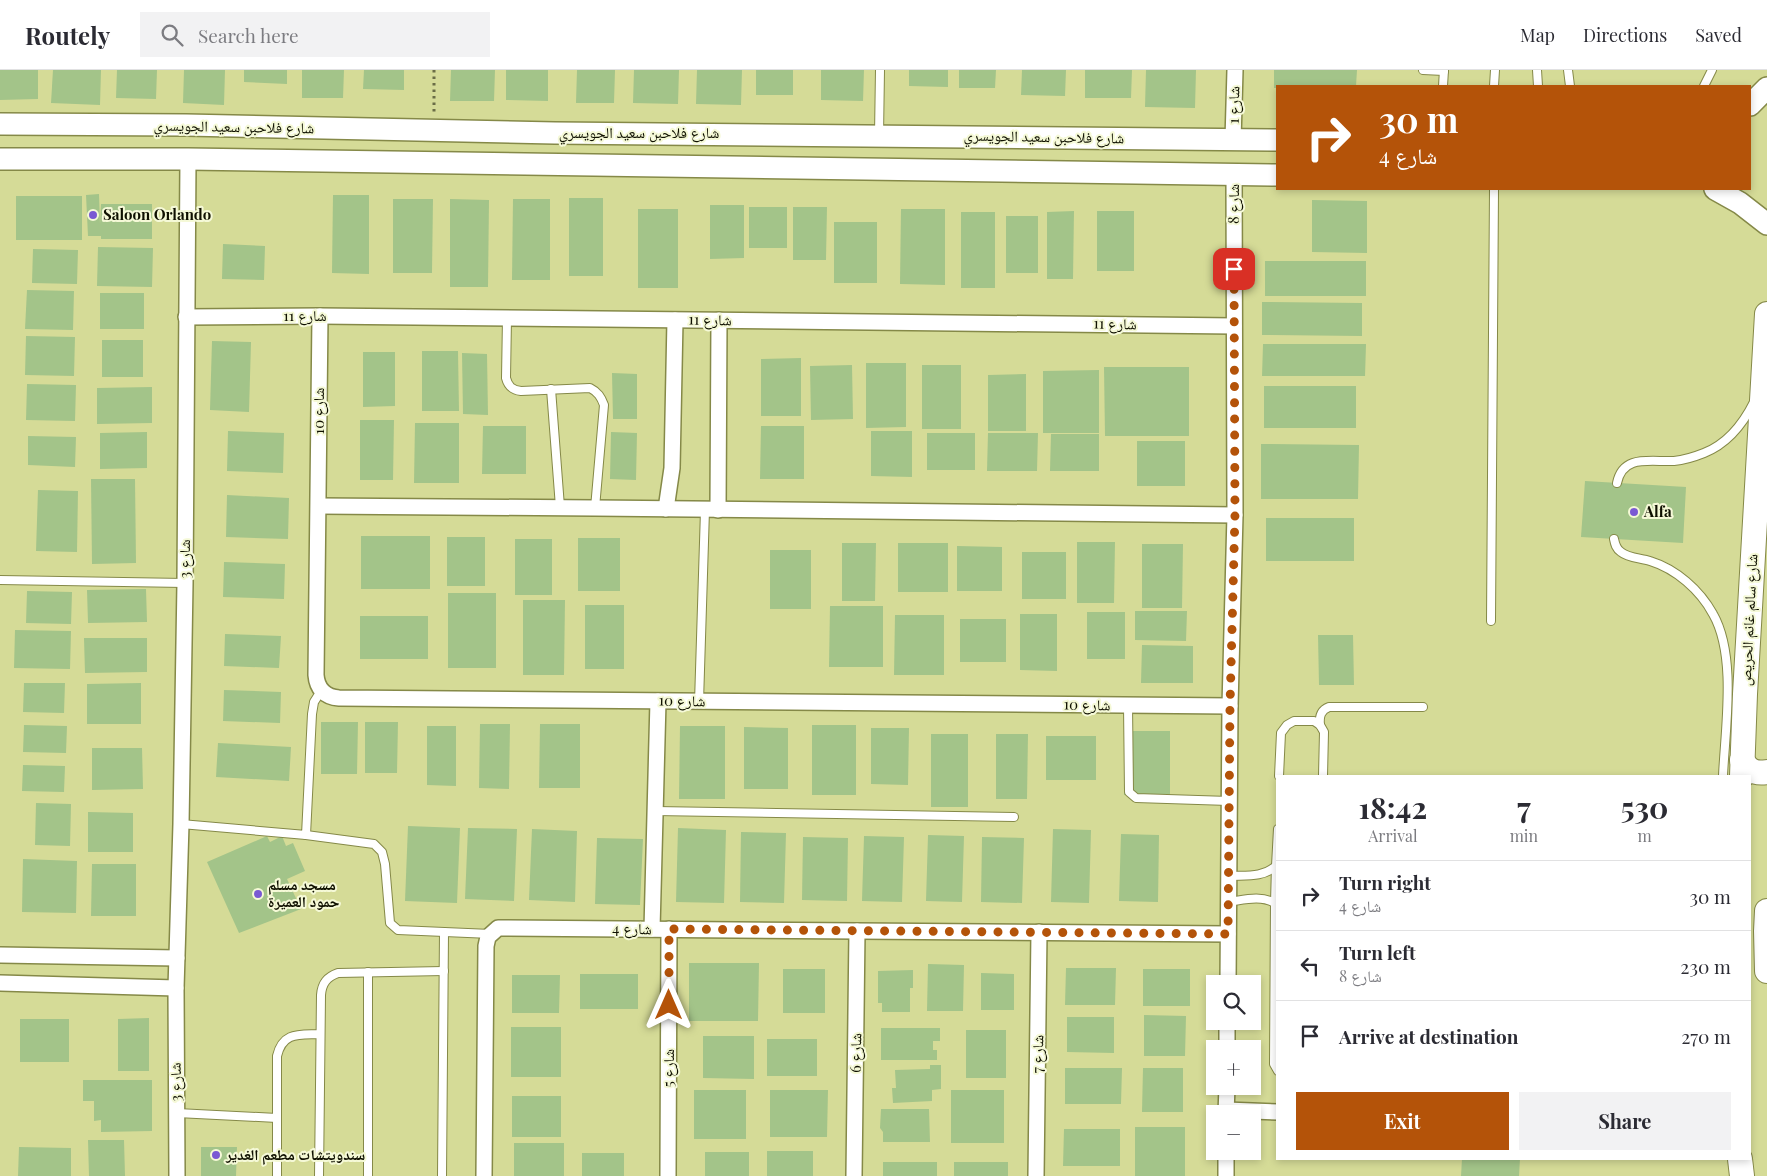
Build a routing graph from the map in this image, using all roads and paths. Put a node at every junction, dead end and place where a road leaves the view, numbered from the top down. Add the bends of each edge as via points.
1 (434, 70) edge
2 (880, 70) edge
3 (1235, 70) edge
4 (1423, 70) edge
5 (1496, 70) edge
6 (1538, 70) edge
7 (1568, 70) edge
8 (1712, 70) edge
9 (1444, 71) edge
10 (1443, 85) edge
11 (1494, 85) edge
12 (1538, 85) edge
13 (1570, 85) edge
14 (1704, 85) edge
15 (1767, 88) edge
16 (1751, 104) edge
17 (0, 124) edge
18 (317, 128) junction
19 (434, 130) junction
20 (879, 135) junction
21 (1028, 137) junction
22 (1233, 140) junction
23 (1276, 140) edge
24 (0, 159) edge
25 (188, 159) junction
26 (310, 161) junction
27 (1024, 171) junction
28 (1234, 174) junction
29 (1276, 175) edge
30 (1494, 190) edge
31 (1717, 190) edge
32 (1767, 224) edge
33 (1767, 314) edge
34 (186, 316) junction
35 (320, 316) junction
36 (507, 318) junction
37 (674, 320) junction
38 (718, 320) junction
39 (1234, 326) junction
40 (1763, 385) junction
41 (551, 389) junction
42 (1616, 483) dead end
43 (319, 506) junction
44 (560, 507) junction
45 (595, 508) junction
46 (666, 509) junction
47 (711, 510) junction
48 (1235, 514) junction
49 (1614, 539) dead end
50 (0, 580) edge
51 (185, 583) junction
52 (1491, 621) dead end
53 (321, 691) junction
54 (658, 701) junction
55 (699, 702) junction
56 (1128, 705) junction
57 (1230, 706) junction
58 (1423, 707) dead end
59 (1320, 724) junction
60 (1742, 768) edge
61 (1767, 772) edge
62 (1280, 775) edge
63 (1324, 775) edge
64 (1723, 775) edge
65 (1229, 801) junction
66 (655, 811) junction
67 (1014, 817) dead end
68 (181, 824) junction
69 (306, 835) junction
70 (1276, 866) joint
71 (1229, 876) junction
72 (1228, 902) junction
73 (1275, 903) junction
74 (1767, 911) edge
75 (652, 929) junction
76 (669, 929) junction
77 (858, 931) junction
78 (444, 932) junction
79 (1039, 932) junction
80 (491, 934) junction
81 (1228, 934) junction
82 (0, 955) edge
83 (177, 958) junction
84 (444, 971) junction
85 (1767, 971) edge
86 (368, 972) junction
87 (1228, 975) edge
88 (0, 983) edge
89 (176, 988) junction
90 (320, 1034) junction
91 (1276, 1068) edge
92 (1261, 1112) edge
93 (1276, 1112) edge
94 (177, 1113) junction
95 (277, 1118) junction
96 (1226, 1160) edge
97 (1740, 1160) edge
98 (177, 1176) edge
99 (277, 1176) edge
100 (319, 1176) edge
101 (368, 1176) edge
102 (442, 1176) edge
103 (484, 1176) edge
104 (668, 1176) edge
105 (854, 1176) edge
106 (1036, 1176) edge
107 (1226, 1176) edge
108 (1742, 1176) edge

1 - 19 path
2 - 20 lane
3 - 22 street, شارع 1
4 - 9 lane
5 - 11 lane
6 - 12 lane
7 - 13 lane
8 - 14 lane
9 - 10 lane
15 - 16 street
17 - 18 street, شارع فلاحبن سعيد الجويسري
18 - 19 street, شارع فلاحبن سعيد الجويسري
18 - 26 street via 327,138 327,147
19 - 20 street, شارع فلاحبن سعيد الجويسري
20 - 21 street, شارع فلاحبن سعيد الجويسري
21 - 22 street, شارع فلاحبن سعيد الجويسري
21 - 27 street via 1019,147 1017,157
22 - 23 street, شارع فلاحبن سعيد الجويسري
24 - 25 street, شارع فلاحبن سعيد الجويسري
25 - 26 street, شارع فلاحبن سعيد الجويسري
25 - 34 street, شارع 3
26 - 27 street, شارع فلاحبن سعيد الجويسري
27 - 28 street, شارع فلاحبن سعيد الجويسري
28 - 29 street, شارع فلاحبن سعيد الجويسري
28 - 39 street, شارع 8
30 - 52 lane
31 - 32 street
33 - 40 main road, شارع سالم غانم الحريص
34 - 35 street, شارع 11
34 - 51 street, شارع 3
35 - 36 street, شارع 11
35 - 43 street, شارع 10
36 - 37 street, شارع 11
36 - 41 lane via 507,382 516,390
37 - 38 street, شارع 11
37 - 46 street via 672,468
38 - 39 street, شارع 11
38 - 47 street
39 - 48 street, شارع 8
40 - 42 lane via 1740,426 1718,446 1676,461 1630,463 1618,475
40 - 60 main road, شارع سالم غانم الحريص
41 - 44 lane
41 - 45 lane via 590,388 602,398 604,406
43 - 44 street
43 - 53 street, شارع 10 via 316,675
44 - 45 street
45 - 46 street
46 - 47 street
47 - 48 street
47 - 55 lane
48 - 57 street, شارع 8
49 - 64 lane via 1621,553 1670,570 1688,582 1714,615 1726,655
50 - 51 lane
51 - 68 street, شارع 3
53 - 54 street, شارع 10 via 339,698
53 - 69 lane via 314,702 312,714
54 - 55 street, شارع 10
54 - 66 street
55 - 56 street, شارع 10
56 - 57 street, شارع 10
56 - 65 lane via 1129,792 1136,798
57 - 65 street, شارع 8
58 - 59 lane via 1329,707 1320,715
59 - 62 lane via 1294,721 1287,725 1281,733
59 - 63 lane via 1324,732
60 - 61 main road via 1759,774
65 - 71 street, شارع 8
66 - 67 lane
66 - 75 street
68 - 69 lane
68 - 83 street, شارع 3
69 - 78 lane via 374,844 382,852 385,864 390,923 398,930
70 - 71 lane via 1262,875
70 - 73 lane
71 - 72 street, شارع 8
72 - 73 lane via 1260,898
72 - 81 street, شارع 8
73 - 91 lane
74 - 85 main road
75 - 76 street, شارع 4
75 - 80 street, شارع 4 via 498,928
76 - 77 street, شارع 4
76 - 104 street, شارع 5
77 - 79 street, شارع 4
77 - 105 street, شارع 6
78 - 80 lane
78 - 84 lane
79 - 81 street, شارع 4
79 - 106 street, شارع 7
80 - 103 street via 486,946
81 - 87 street, شارع 8
82 - 83 street
83 - 89 street, شارع 3
84 - 86 lane
84 - 102 lane
86 - 90 lane via 338,973 325,981
86 - 101 lane
88 - 89 street
89 - 94 street, شارع 3
90 - 95 lane via 290,1036 279,1048
90 - 100 lane
92 - 93 street
94 - 95 lane
94 - 98 street, شارع 3
95 - 99 lane
96 - 107 street
97 - 108 main road

